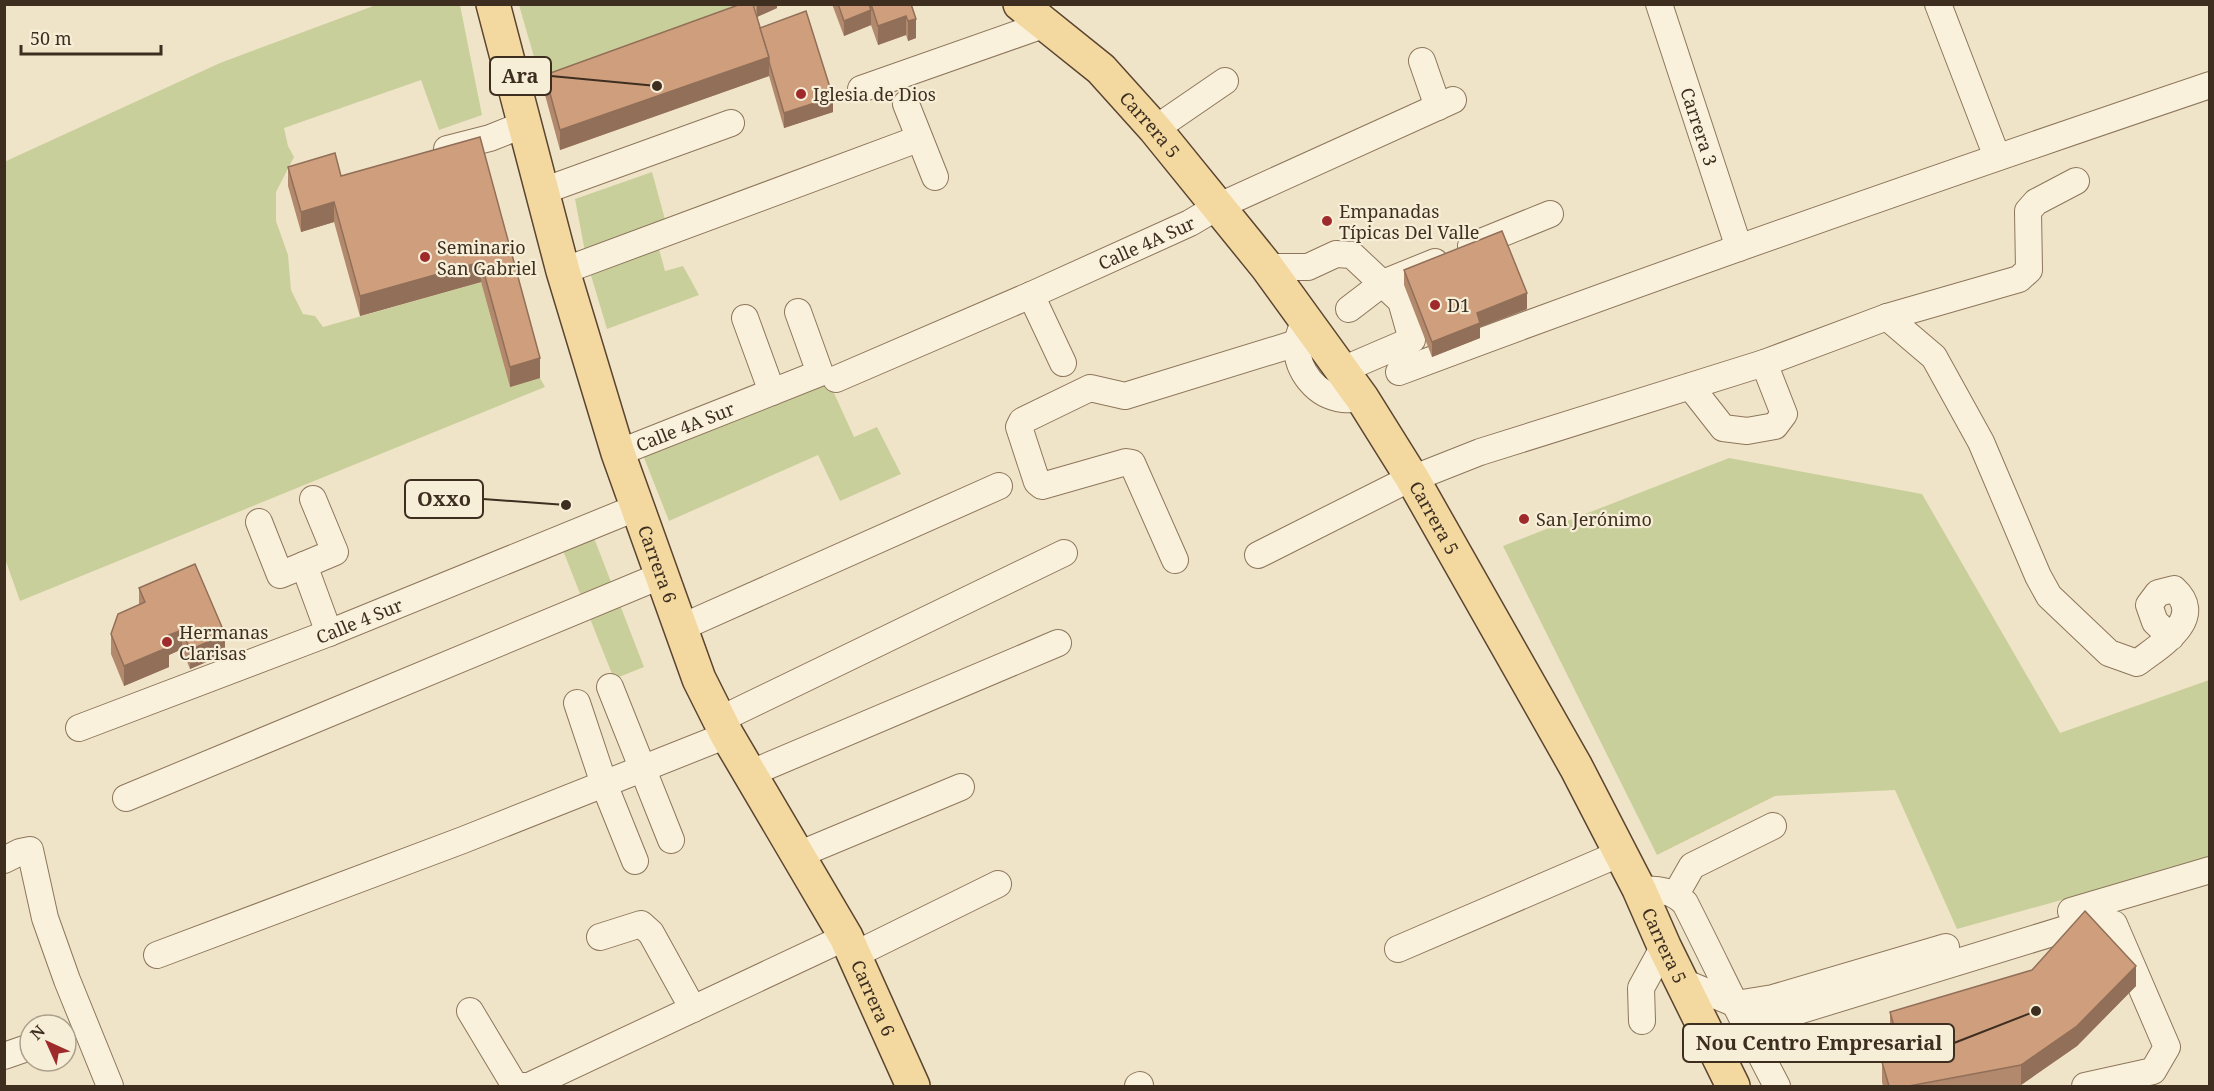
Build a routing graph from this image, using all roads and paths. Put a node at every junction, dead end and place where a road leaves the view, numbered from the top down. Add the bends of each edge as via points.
1 (493, 4) edge
2 (1020, 4) edge
3 (1659, 4) edge
4 (1938, 4) edge
5 (1048, 14) edge
6 (1422, 61) dead end
7 (1225, 81) dead end
8 (2210, 85) edge
9 (861, 89) dead end
10 (906, 104) dead end
11 (731, 123) dead end
12 (525, 124) junction
13 (1155, 129) junction
14 (918, 139) junction
15 (421, 156) edge
16 (1997, 157) junction
17 (935, 177) dead end
18 (2076, 181) dead end
19 (543, 191) junction
20 (1217, 207) junction
21 (1550, 214) dead end
22 (1739, 248) junction
23 (1267, 267) junction
24 (563, 271) junction
25 (1383, 283) junction
26 (1031, 296) junction
27 (1349, 309) dead end
28 (798, 312) dead end
29 (1887, 317) junction
30 (745, 318) dead end
31 (1301, 331) junction
32 (1063, 363) dead end
33 (1764, 363) junction
34 (1342, 370) junction
35 (1400, 372) dead end
36 (828, 376) junction
37 (1689, 386) junction
38 (772, 392) junction
39 (1362, 398) junction
40 (618, 453) junction
41 (1412, 478) junction
42 (999, 486) dead end
43 (313, 499) dead end
44 (638, 507) junction
45 (260, 522) dead end
46 (1064, 553) dead end
47 (1258, 555) dead end
48 (1175, 560) dead end
49 (304, 565) junction
50 (660, 576) junction
51 (680, 628) junction
52 (329, 633) junction
53 (2171, 637) dead end
54 (1058, 643) dead end
55 (610, 687) dead end
56 (577, 703) dead end
57 (723, 727) junction
58 (79, 728) dead end
59 (642, 769) junction
60 (749, 774) junction
61 (604, 784) junction
62 (961, 787) dead end
63 (126, 798) dead end
64 (1773, 826) dead end
65 (671, 840) dead end
66 (1621, 853) junction
67 (798, 855) junction
68 (4, 860) edge
69 (635, 861) dead end
70 (2210, 870) edge
71 (998, 884) dead end
72 (1639, 889) junction
73 (1676, 894) junction
74 (600, 937) dead end
75 (850, 946) junction
76 (1664, 946) junction
77 (1398, 950) dead end
78 (157, 955) dead end
79 (1683, 982) junction
80 (1736, 1004) junction
81 (693, 1009) junction
82 (470, 1011) dead end
83 (72, 1013) edge
84 (1642, 1021) dead end
85 (1746, 1027) junction
86 (78, 1032) edge
87 (110, 1086) edge
88 (914, 1086) edge
89 (1733, 1086) edge
90 (1777, 1086) edge
91 (2085, 1086) edge

1 - 12 main road, Carrera 6
2 - 5 main road
3 - 22 street, Carrera 3
4 - 16 street
5 - 9 street
5 - 13 main road, Carrera 5
6 - 20 street, Calle 4A Sur via 1446,104
7 - 13 street
8 - 16 street
10 - 14 street
11 - 19 street
12 - 15 street via 490,138
12 - 19 main road, Carrera 6
13 - 20 main road, Carrera 5
14 - 17 street
14 - 24 street
16 - 22 street
18 - 29 street via 2036,202 2028,211 2029,270 2019,279
19 - 24 main road, Carrera 6
20 - 23 main road, Carrera 5
20 - 26 street, Calle 4A Sur
21 - 25 street
22 - 35 street
23 - 25 street via 1308,267 1336,254 1352,255
23 - 31 main road, Carrera 5
24 - 40 main road, Carrera 6
25 - 27 street
25 - 34 street via 1401,302 1412,340
26 - 32 street
26 - 36 street, Calle 4A Sur
28 - 36 street
29 - 33 street
29 - 53 street via 1934,357 1981,442 2049,596 2109,653 2137,663
30 - 38 street
31 - 34 main road, Carrera 5
31 - 39 street via 1299,363 1308,380 1323,393 1342,399
31 - 48 street via 1125,396 1090,388 1022,421 1018,427 1037,482 1042,486 1132,463
33 - 37 street
33 - 37 street via 1784,414 1775,426 1747,431 1723,428
34 - 39 main road, Carrera 5
36 - 38 street, Calle 4A Sur
37 - 41 street via 1480,452
38 - 40 street, Calle 4A Sur
39 - 41 main road, Carrera 5
40 - 44 main road, Carrera 6
41 - 47 street
41 - 66 main road, Carrera 5
42 - 51 street
43 - 49 street via 335,552
44 - 50 main road, Carrera 6
44 - 52 street, Calle 4 Sur
45 - 49 street via 280,575
46 - 57 street
49 - 52 street
50 - 51 main road, Carrera 6
50 - 63 street
51 - 57 main road, Carrera 6
52 - 58 street, Calle 4 Sur
54 - 60 street
55 - 59 street
56 - 61 street
57 - 59 street via 688,751
57 - 60 main road, Carrera 6
59 - 61 street
59 - 65 street
60 - 67 main road, Carrera 6
61 - 69 street
61 - 78 street
62 - 67 street
64 - 73 street via 1692,866
66 - 72 main road, Carrera 5
66 - 77 street
67 - 75 main road, Carrera 6
68 - 83 street via 30,850
70 - 80 street via 1773,998
71 - 75 street
72 - 73 street
72 - 76 main road, Carrera 5
73 - 80 street via 1685,903
74 - 81 street via 641,924 651,933
75 - 81 street
75 - 88 main road, Carrera 6
76 - 79 main road, Carrera 5
76 - 84 street via 1641,988
79 - 80 street
79 - 89 main road, Carrera 5
80 - 85 street
81 - 82 street via 529,1086 515,1086
85 - 90 street
85 - 91 street via 2098,919 2114,924 2167,1047 2153,1071
86 - 87 street

